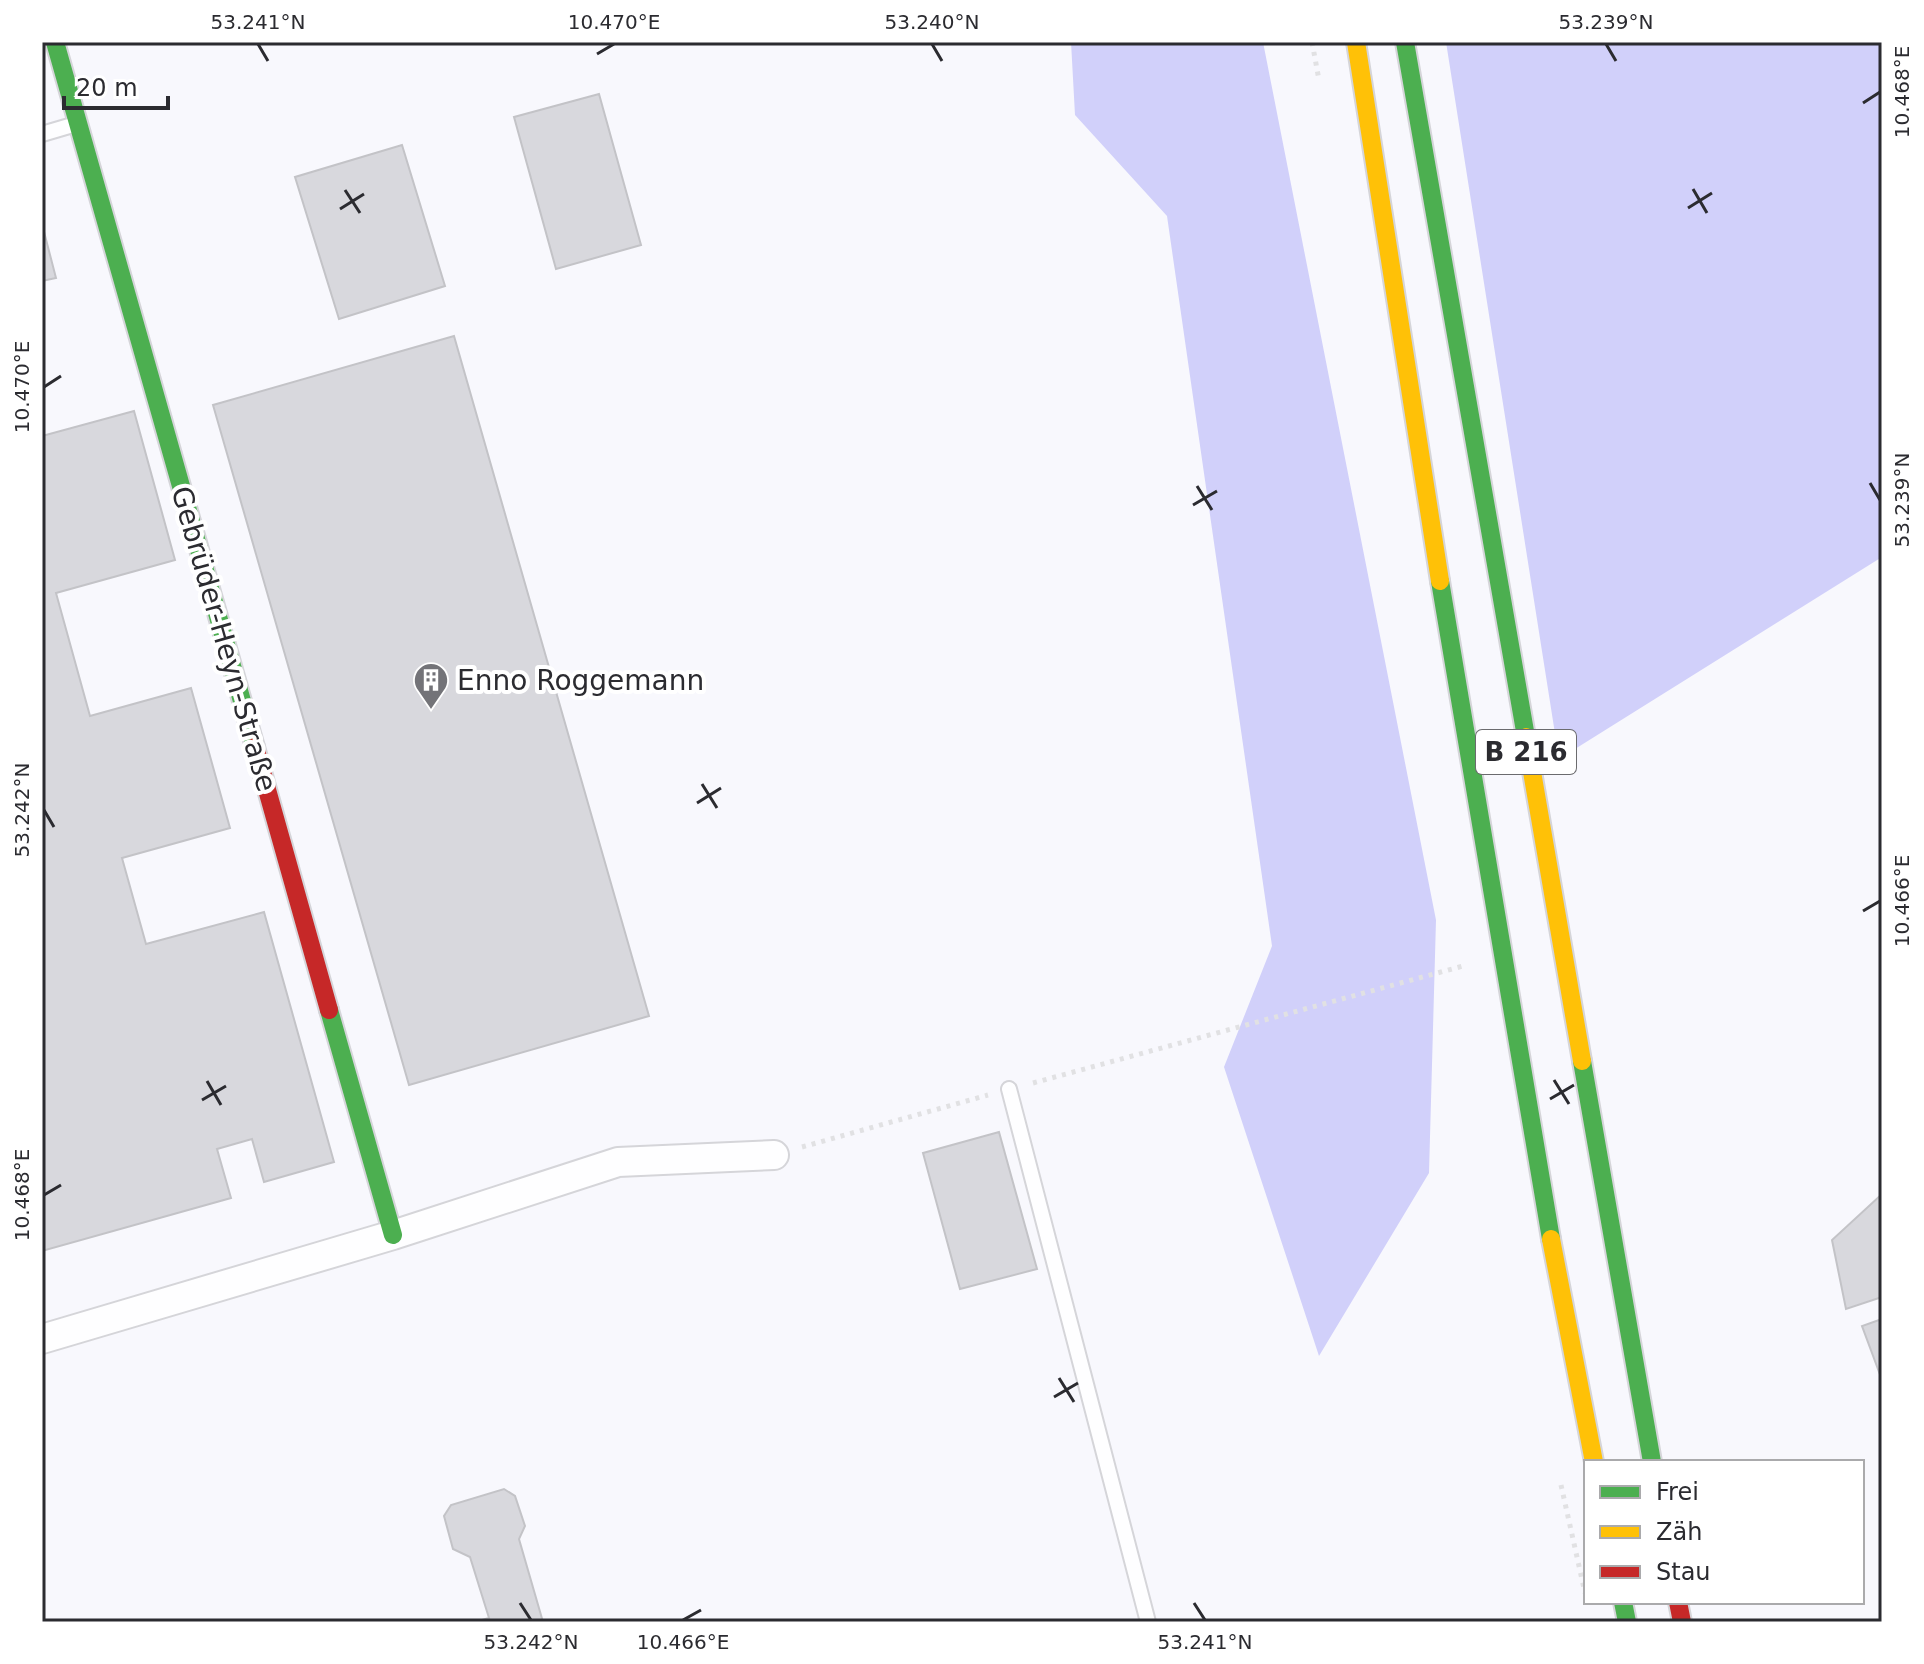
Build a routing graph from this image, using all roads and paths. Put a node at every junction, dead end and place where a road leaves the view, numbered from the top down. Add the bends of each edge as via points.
1 (55, 42) edge
2 (1356, 42) edge
3 (1405, 42) edge
4 (78, 123) junction
5 (42, 134) edge
6 (1469, 965) dead end
7 (1009, 1089) junction
8 (774, 1155) joint
9 (393, 1235) junction
10 (42, 1339) edge
11 (1594, 1460) edge
12 (1652, 1460) edge
13 (1148, 1622) edge

1 - 4 main road, Gebrüder-Heyn-Straße
2 - 11 main road, B 216 via 1499,933
3 - 12 main road, B 216
4 - 5 lane
4 - 9 main road, Gebrüder-Heyn-Straße
6 - 7 path
7 - 8 path
7 - 13 lane
8 - 9 street via 618,1162
9 - 10 street

